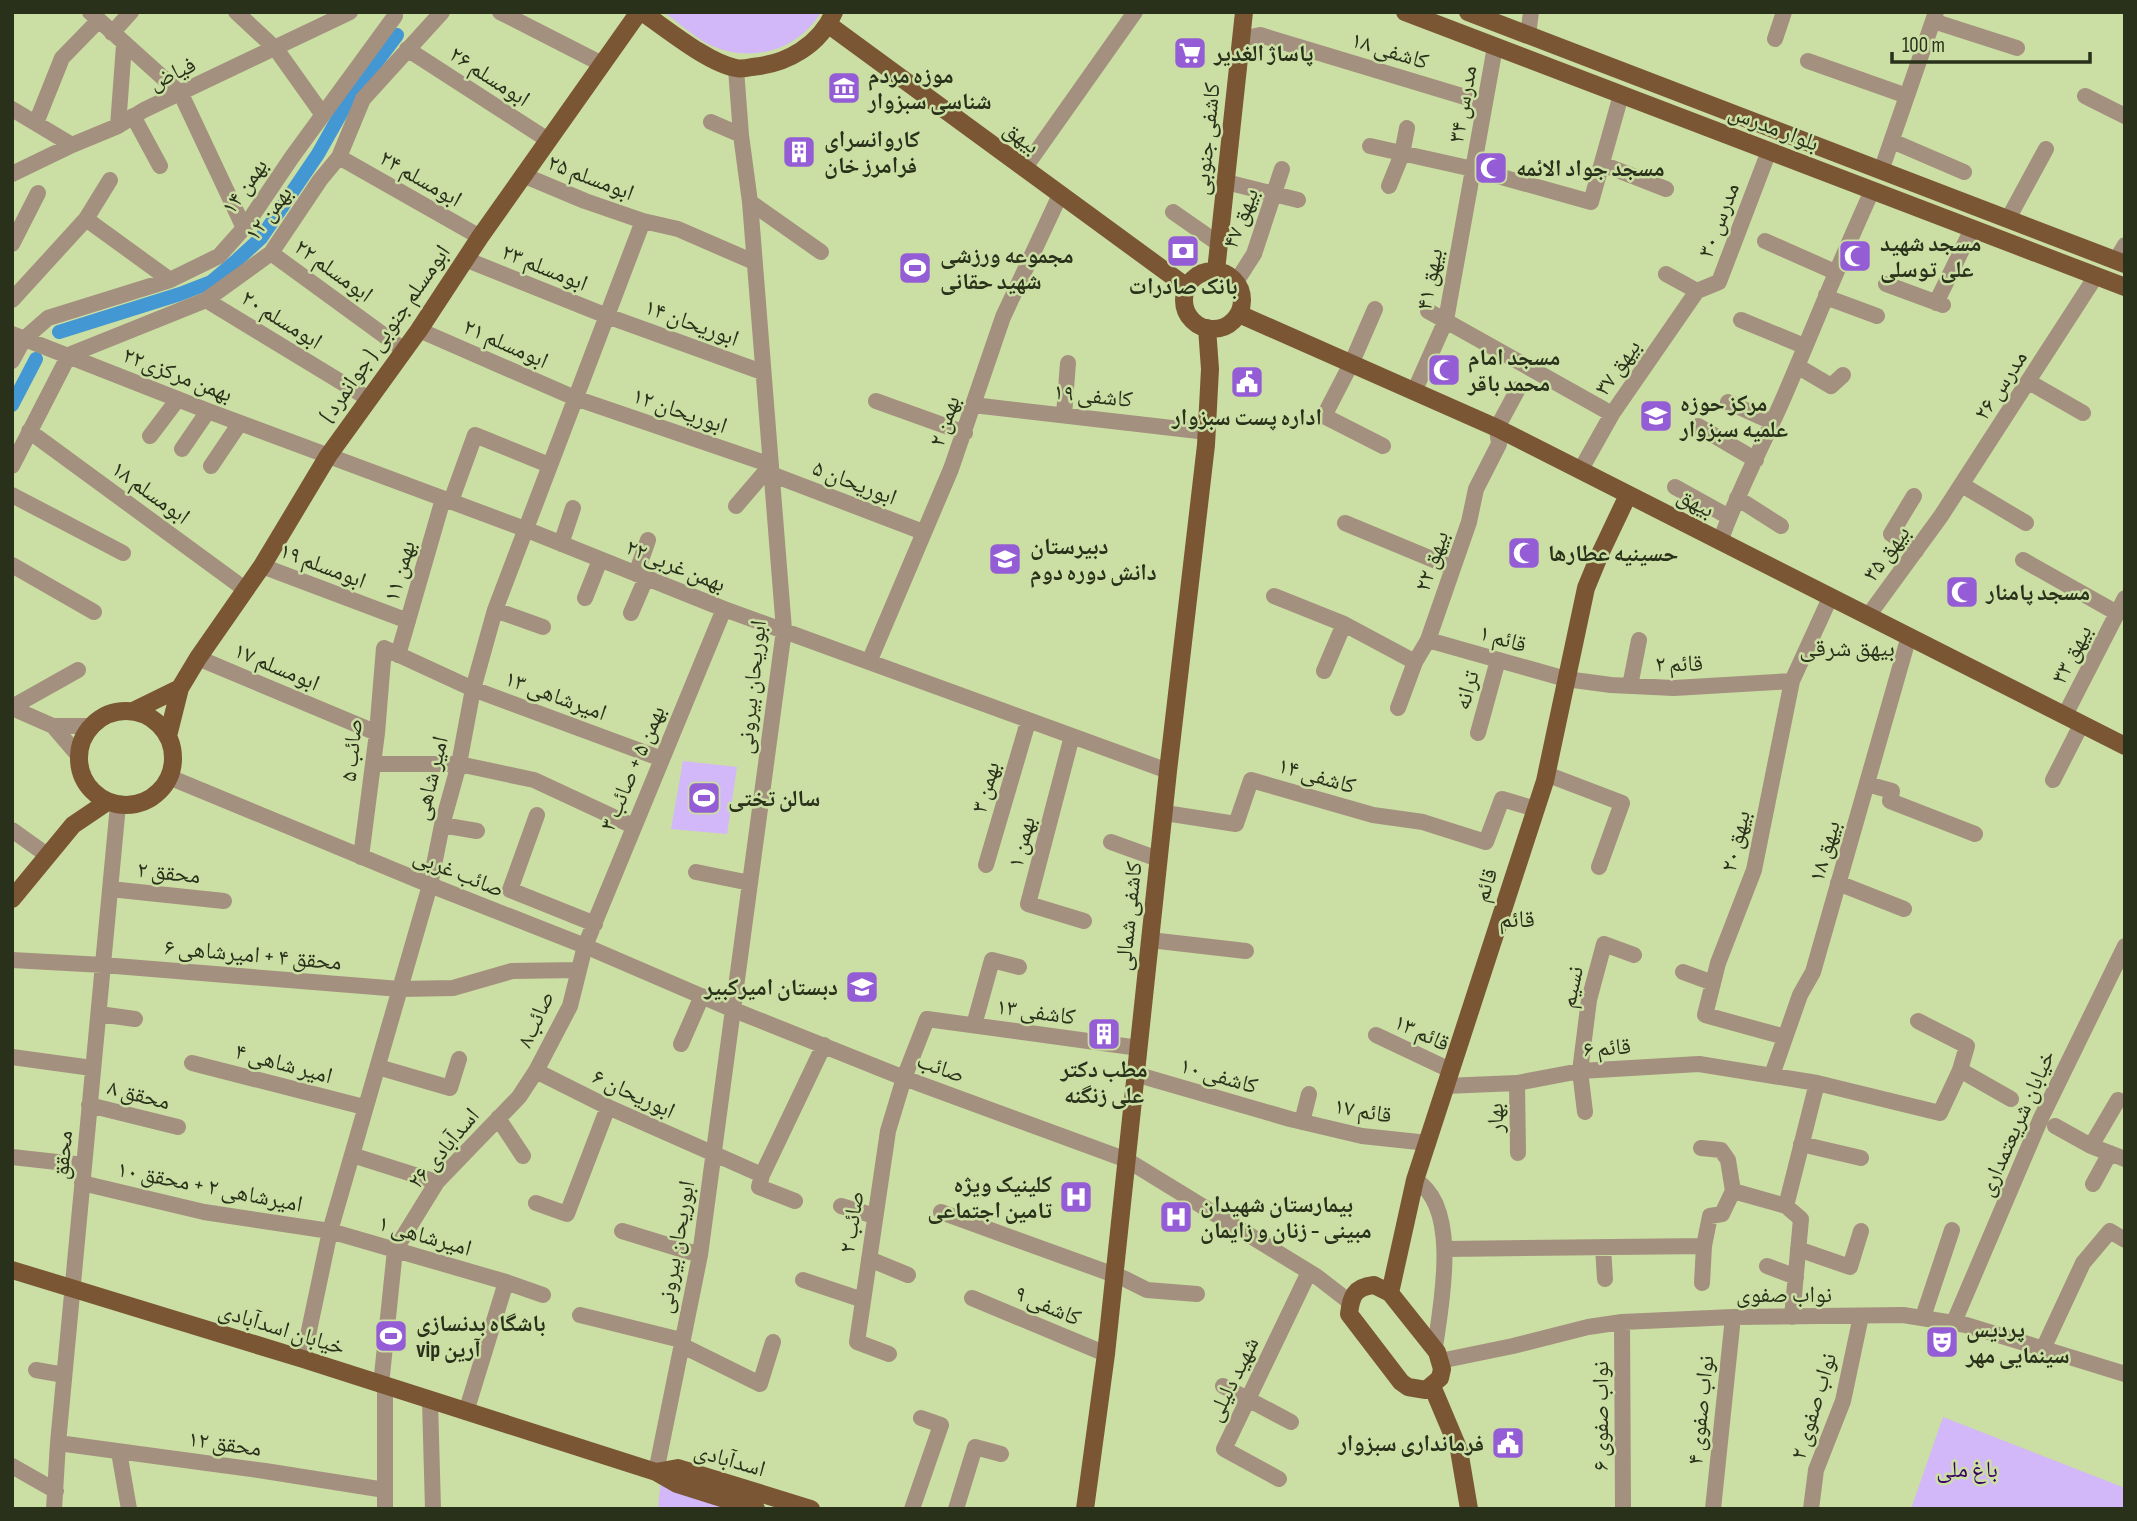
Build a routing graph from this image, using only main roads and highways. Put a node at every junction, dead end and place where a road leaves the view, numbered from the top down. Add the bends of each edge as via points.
1 (640, 12) edge
2 (1244, 12) edge
3 (1405, 12) edge
4 (1468, 12) edge
5 (831, 19) edge
6 (1727, 111) junction
7 (1720, 133) junction
8 (2016, 222) junction
9 (2017, 246) junction
10 (2122, 256) edge
11 (1216, 271) junction
12 (1187, 287) junction
13 (2125, 288) edge
14 (1239, 314) junction
15 (1207, 328) junction
16 (1628, 495) junction
17 (180, 688) junction
18 (132, 711) junction
19 (167, 736) junction
20 (2125, 746) edge
21 (87, 786) junction
22 (113, 803) junction
23 (73, 825) junction
24 (12, 899) edge
25 (12, 1270) edge
26 (1390, 1293) junction
27 (1432, 1386) junction
28 (656, 1472) junction
29 (1471, 1508) edge
30 (756, 1509) edge
31 (811, 1509) edge
32 (1085, 1509) edge

1 - 5 main road via 736,69 768,66 801,53
1 - 17 main road, ابومسلم جنوبی ( جوانمرد ) via 328,456 262,566
2 - 11 main road, کاشفی جنوبی
3 - 7 main road, بلوار مدرس
4 - 6 main road, بلوار مدرس
5 - 12 main road, بیهق via 1024,169
6 - 7 main road
6 - 8 main road, بلوار مدرس
7 - 9 main road, بلوار مدرس
8 - 9 main road
8 - 10 main road, بلوار مدرس
9 - 13 main road, بلوار مدرس
11 - 12 main road via 1199,275
11 - 14 main road via 1236,282 1242,298
12 - 15 main road via 1184,306 1188,315
14 - 15 main road via 1227,326
14 - 16 main road, بیهق via 1497,428
15 - 32 main road, کاشفی شمالی via 1207,432 1135,1074 1132,1162
16 - 20 main road, بیهق via 2065,715 2079,729
16 - 26 main road, قائم via 1586,588 1546,774 1415,1180
17 - 18 main road
17 - 19 main road, ابومسلم جنوبی ( جوانمرد )
18 - 19 main road via 159,724
18 - 21 main road via 102,716 82,739 78,755
19 - 22 main road via 173,756 169,777 154,797 143,803
21 - 22 main road
21 - 23 main road
22 - 23 main road
23 - 24 main road
25 - 28 main road, خیابان اسدآبادی
26 - 27 main road via 1437,1354 1442,1369
26 - 27 main road via 1365,1286 1351,1297 1349,1314 1401,1382 1417,1390
27 - 29 main road via 1459,1450
28 - 30 main road, اسدآبادی via 677,1484
28 - 31 main road, اسدآبادی via 678,1468

